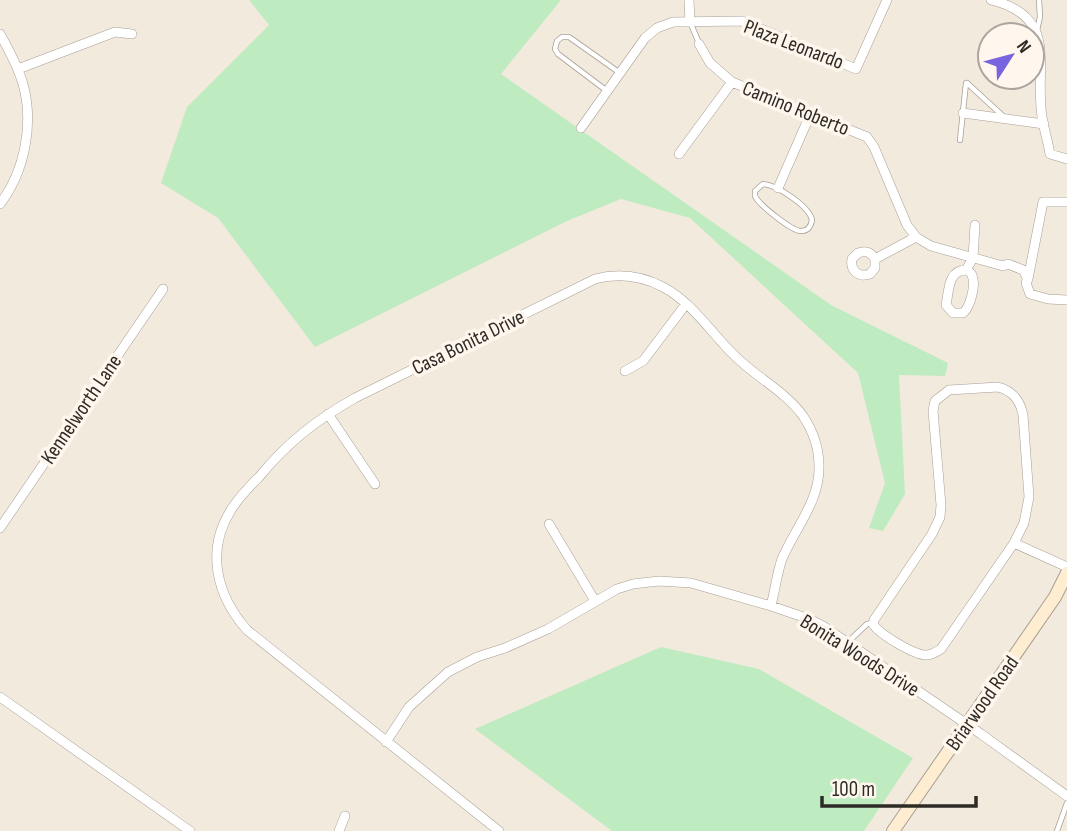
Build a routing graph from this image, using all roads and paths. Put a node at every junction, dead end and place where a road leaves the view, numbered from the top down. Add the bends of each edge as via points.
1 (689, 0) edge
2 (887, 0) edge
3 (991, 0) edge
4 (1039, 0) edge
5 (1030, 21) edge
6 (1039, 21) edge
7 (690, 22) junction
8 (0, 34) edge
9 (132, 34) dead end
10 (699, 44) joint
11 (18, 69) junction
12 (620, 73) junction
13 (732, 82) junction
14 (1041, 91) edge
15 (607, 92) junction
16 (963, 113) junction
17 (810, 115) junction
18 (1007, 119) junction
19 (1044, 124) junction
20 (581, 128) dead end
21 (960, 140) dead end
22 (679, 154) dead end
23 (1067, 159) edge
24 (778, 188) junction
25 (1067, 202) edge
26 (0, 204) edge
27 (975, 225) dead end
28 (916, 237) junction
29 (973, 258) junction
30 (875, 259) dead end
31 (966, 270) junction
32 (1028, 279) junction
33 (163, 289) dead end
34 (1067, 300) edge
35 (686, 304) junction
36 (625, 371) dead end
37 (328, 414) junction
38 (375, 484) dead end
39 (549, 524) dead end
40 (0, 528) edge
41 (1014, 543) junction
42 (1067, 570) edge
43 (595, 601) junction
44 (771, 606) junction
45 (873, 623) junction
46 (848, 642) junction
47 (0, 697) edge
48 (967, 724) junction
49 (386, 743) junction
50 (1067, 796) edge
51 (1067, 803) edge
52 (345, 816) dead end
53 (190, 831) edge
54 (339, 831) edge
55 (499, 831) edge
56 (893, 831) edge
57 (1057, 831) edge

1 - 7 street
2 - 7 street, Plaza Leonardo via 856,69 742,21
3 - 5 street via 1019,10
4 - 6 lane
7 - 10 lane, Camino Roberto
7 - 12 street, Plaza Leonardo via 673,22 650,33
8 - 11 street
9 - 11 street via 115,32
10 - 13 street, Camino Roberto via 710,63
11 - 26 street via 26,97 26,141 18,170
12 - 15 street, Plaza Leonardo
12 - 15 lane via 569,37 557,41 558,54
13 - 17 street, Camino Roberto
13 - 22 street
14 - 19 street
15 - 20 street, Plaza Leonardo
16 - 18 street
16 - 18 lane via 966,82
16 - 21 lane
17 - 24 street
17 - 28 street, Camino Roberto via 867,137
18 - 19 street
19 - 23 street via 1051,154
24 - 24 lane via 810,213 808,229 797,230 756,201 755,191 763,184
25 - 32 street via 1042,202
27 - 29 street
28 - 29 street
28 - 30 street
29 - 31 street
29 - 32 street via 1008,264 1023,270
31 - 31 street via 952,278 946,305 953,313 969,308 974,280
32 - 34 street via 1030,294
33 - 40 street, Kennelworth Lane
35 - 36 street via 643,361
35 - 37 street, Casa Bonita Drive via 640,278 596,279
35 - 44 street, Casa Bonita Drive via 736,358 793,405 816,446 819,468 814,500 781,561
37 - 38 street
37 - 49 street, Casa Bonita Drive via 278,454 232,508 219,540 218,577 232,611 247,630
39 - 43 street
41 - 42 street
41 - 45 street via 937,652 919,654 878,631
41 - 45 street via 1029,497 1021,405 1011,392 998,387 949,390 935,401 933,411 940,517
42 - 48 main road, Briarwood Road via 1055,597
43 - 44 street, Bonita Woods Drive via 633,584 659,581 691,583
43 - 49 street, Bonita Woods Drive via 548,629 448,672 409,707
44 - 46 street, Bonita Woods Drive via 809,619
45 - 46 lane
46 - 48 street, Bonita Woods Drive
47 - 53 street
48 - 50 street, Bonita Woods Drive
48 - 56 main road, Briarwood Road
49 - 55 street, Casa Bonita Drive
51 - 57 lane
52 - 54 street

